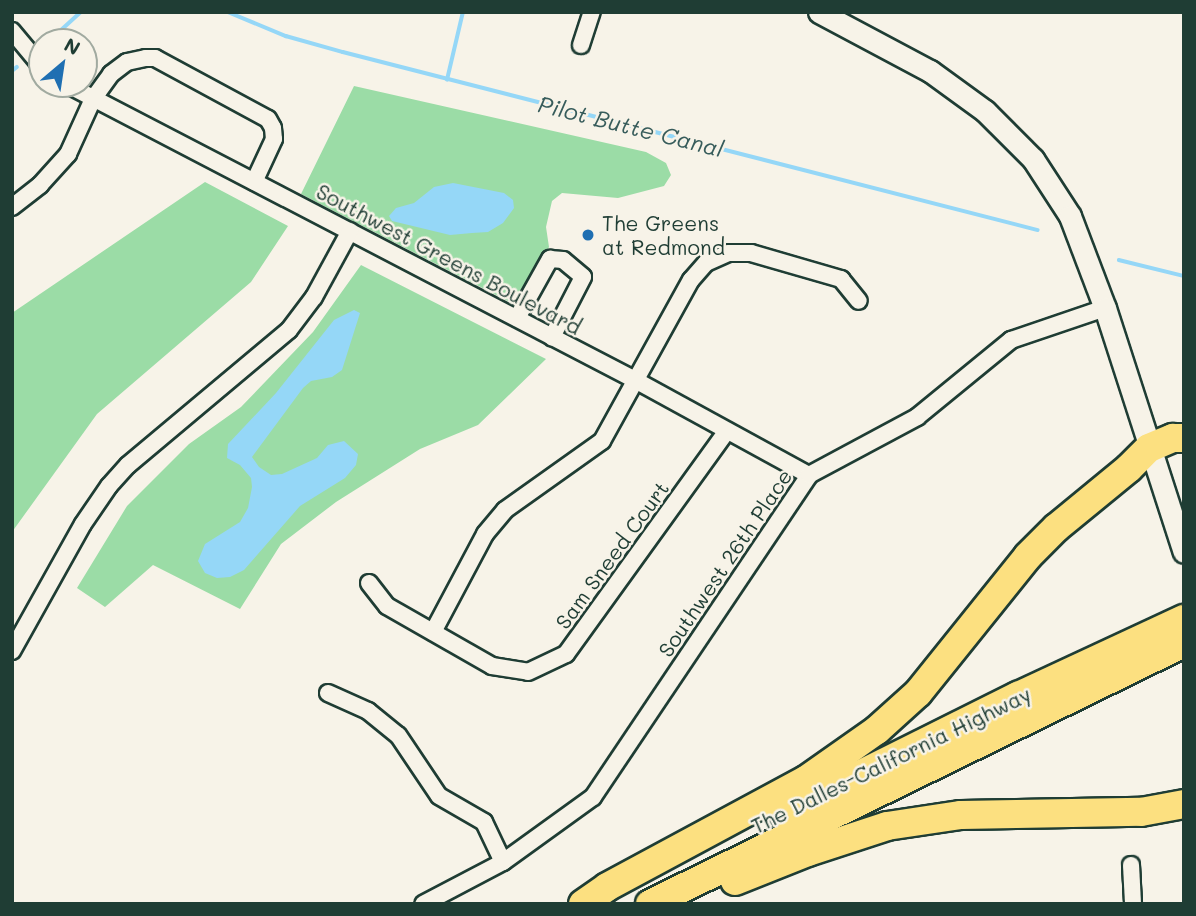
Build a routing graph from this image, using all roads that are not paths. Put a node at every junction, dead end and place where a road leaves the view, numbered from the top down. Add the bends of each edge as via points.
1 (592, 12) edge
2 (819, 12) edge
3 (12, 31) edge
4 (581, 45) dead end
5 (28, 50) edge
6 (93, 99) junction
7 (254, 182) junction
8 (12, 207) edge
9 (350, 231) junction
10 (859, 302) dead end
11 (1105, 308) junction
12 (517, 318) junction
13 (552, 337) junction
14 (637, 381) junction
15 (727, 431) junction
16 (1184, 438) edge
17 (1149, 448) junction
18 (809, 475) junction
19 (1184, 552) edge
20 (369, 583) dead end
21 (1184, 619) edge
22 (433, 632) junction
23 (1184, 643) edge
24 (12, 651) edge
25 (328, 693) dead end
26 (1184, 804) edge
27 (503, 862) junction
28 (1131, 865) dead end
29 (423, 904) edge
30 (583, 904) edge
31 (600, 904) edge
32 (650, 904) edge
33 (677, 904) edge
34 (1133, 904) edge

1 - 4 street
2 - 11 main road via 930,71 985,111 1032,159 1070,216
3 - 5 street
6 - 7 street, Southwest Greens Boulevard
6 - 7 street via 118,67 136,59 155,58 268,119 274,139
6 - 8 street via 68,154
7 - 9 street, Southwest Greens Boulevard
9 - 12 street, Southwest Greens Boulevard
9 - 24 street via 314,297 289,330 109,486
10 - 14 street via 841,279 751,253 718,255 696,272
11 - 17 main road
11 - 18 street, Southwest 26th Place via 1011,340 917,417
12 - 13 street, Southwest Greens Boulevard
12 - 13 street via 550,259 563,260 583,276
13 - 14 street, Southwest Greens Boulevard
14 - 15 street, Southwest Greens Boulevard
14 - 22 street via 602,441 513,504 485,534
15 - 18 street, Southwest Greens Boulevard
15 - 22 street, Sam Sneed Court via 566,654 528,672 492,666
16 - 17 highway
17 - 19 main road
17 - 30 highway via 1028,556 918,693 877,730 806,780
18 - 27 street, Southwest 26th Place via 593,797
20 - 22 street, Sam Sneed Court via 387,606
21 - 31 highway, The Dalles-California Highway via 1018,696
23 - 32 highway, The Dalles-California Highway
25 - 27 street via 368,711 398,735 439,796 484,822
26 - 33 highway via 1141,812 961,815 887,827 808,852
27 - 29 street, Southwest 26th Place
28 - 34 street

